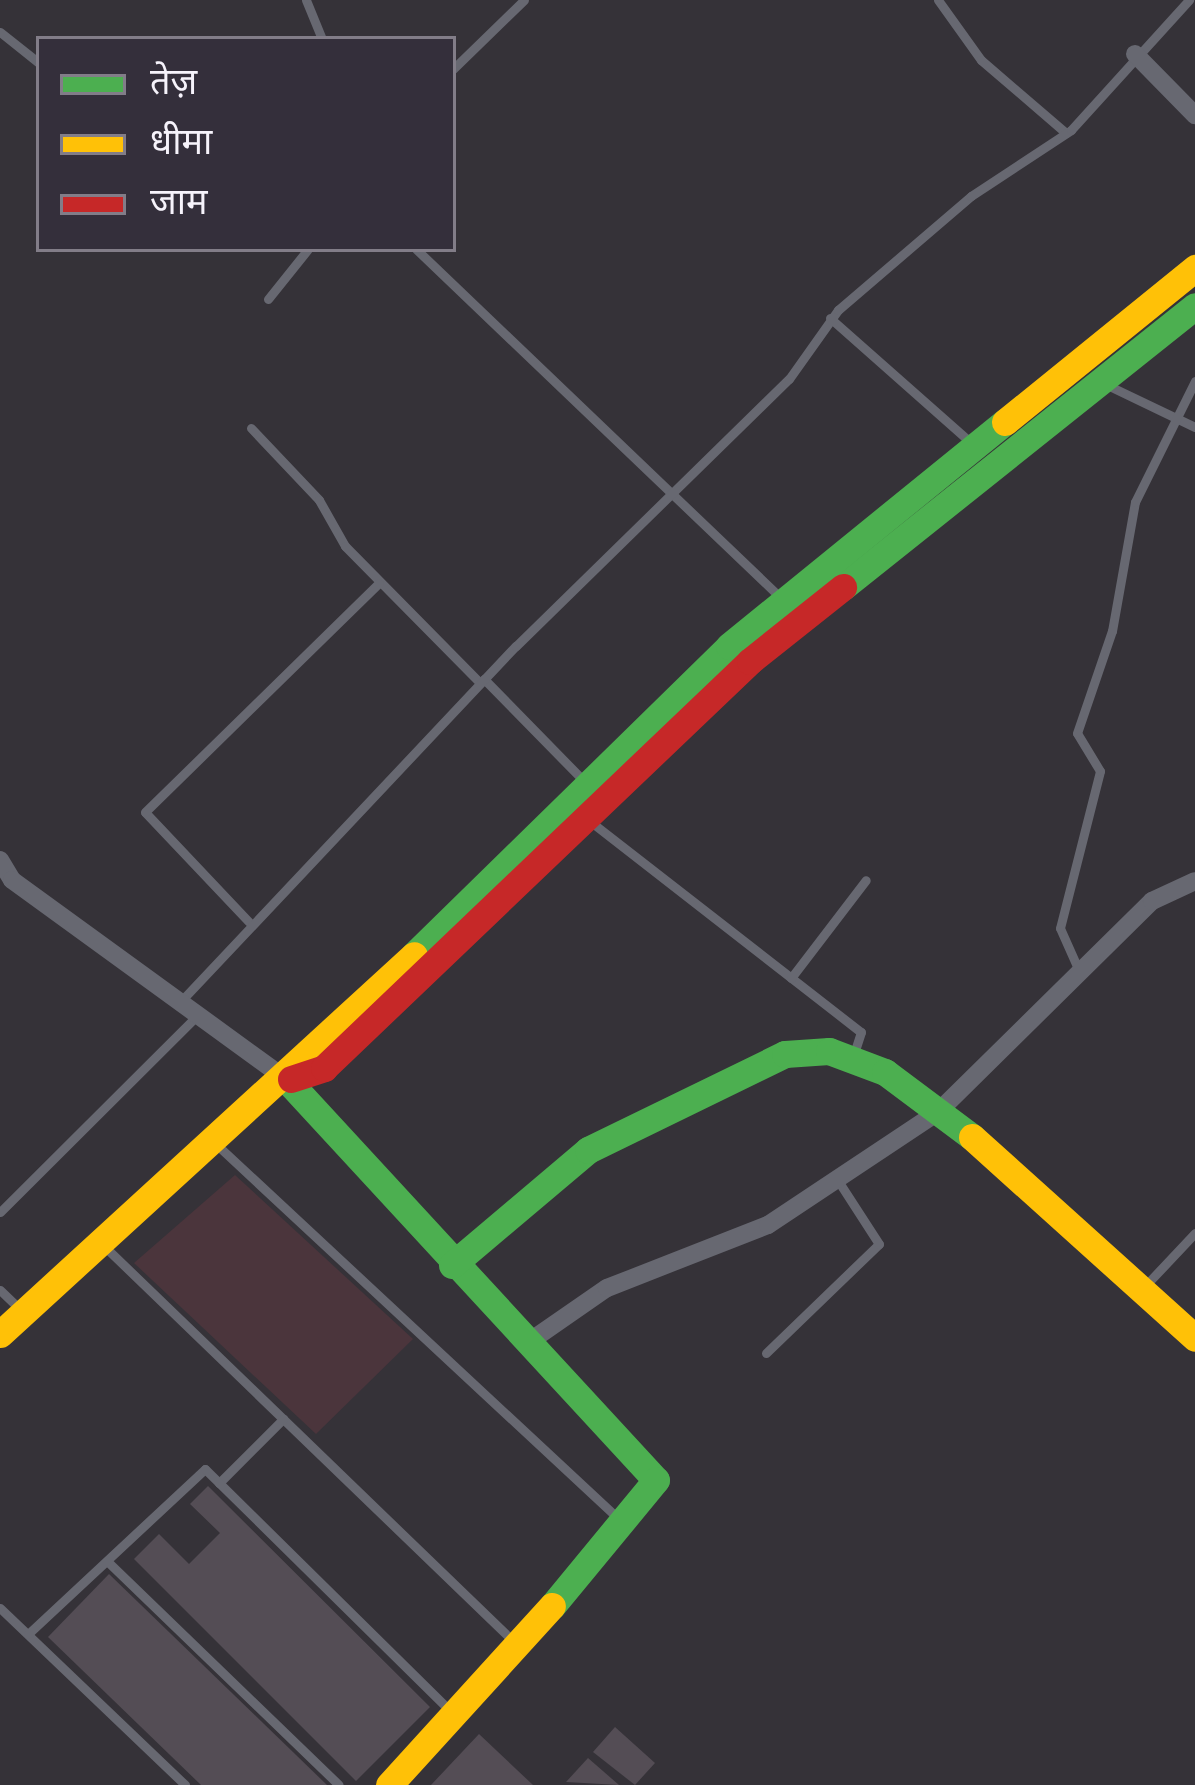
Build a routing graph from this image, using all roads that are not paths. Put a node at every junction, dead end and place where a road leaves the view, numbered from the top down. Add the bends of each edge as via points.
1 (306, 0) edge
2 (524, 0) edge
3 (938, 0) edge
4 (1189, 0) edge
5 (0, 32) edge
6 (321, 36) edge
7 (1135, 54) junction
8 (36, 60) edge
9 (456, 66) edge
10 (1195, 115) edge
11 (1066, 133) junction
12 (306, 252) edge
13 (419, 252) edge
14 (1195, 268) edge
15 (268, 299) dead end
16 (1195, 306) edge
17 (830, 318) junction
18 (1195, 381) edge
19 (1103, 383) junction
20 (1173, 418) junction
21 (1195, 427) edge
22 (251, 428) dead end
23 (980, 451) junction
24 (667, 499) junction
25 (379, 583) junction
26 (782, 599) junction
27 (482, 681) junction
28 (592, 790) junction
29 (591, 822) junction
30 (0, 860) edge
31 (866, 880) dead end
32 (1195, 881) edge
33 (249, 922) junction
34 (1080, 973) junction
35 (791, 978) junction
36 (181, 1001) junction
37 (199, 1014) junction
38 (852, 1059) junction
39 (287, 1080) junction
40 (938, 1112) junction
41 (217, 1144) junction
42 (838, 1179) junction
43 (0, 1213) edge
44 (1195, 1233) edge
45 (103, 1244) junction
46 (452, 1265) junction
47 (0, 1290) edge
48 (1142, 1290) junction
49 (24, 1312) junction
50 (0, 1334) edge
51 (1195, 1338) edge
52 (526, 1344) junction
53 (766, 1353) dead end
54 (283, 1419) junction
55 (219, 1483) junction
56 (626, 1526) junction
57 (107, 1561) junction
58 (0, 1608) edge
59 (28, 1634) junction
60 (514, 1642) junction
61 (451, 1712) junction
62 (402, 1780) edge
63 (185, 1785) edge
64 (339, 1785) edge

1 - 6 lane
2 - 9 lane
3 - 11 lane via 981,59
4 - 7 lane
5 - 8 lane
7 - 10 street
7 - 11 lane
11 - 17 lane via 971,196
12 - 15 lane
13 - 24 lane
14 - 23 street
16 - 19 street
17 - 23 lane
17 - 24 lane via 789,380
18 - 20 lane
19 - 20 lane
19 - 29 street via 750,662
20 - 21 lane
20 - 34 lane via 1135,502 1112,631 1077,733 1100,771 1060,928
22 - 25 lane
23 - 26 street
24 - 26 lane
24 - 27 lane
25 - 27 lane
25 - 33 lane via 145,812
26 - 28 street
27 - 28 lane
27 - 33 lane
28 - 39 street
29 - 35 lane
29 - 39 street via 324,1068
30 - 36 street via 12,880
31 - 35 lane
32 - 34 street via 1152,901
33 - 36 lane
34 - 40 street
35 - 38 lane via 861,1032
36 - 37 street
37 - 39 street
37 - 43 lane
38 - 40 street
38 - 46 street via 784,1054 691,1092 588,1150
39 - 41 street
39 - 46 street
40 - 42 street
40 - 48 street
41 - 45 street
41 - 56 lane
42 - 52 street via 768,1226 608,1288
42 - 53 lane via 879,1244
44 - 48 lane
45 - 49 street
45 - 54 lane
46 - 52 street
47 - 49 lane
48 - 51 street
49 - 50 street
52 - 56 street via 656,1480
54 - 55 lane
54 - 60 lane
55 - 57 lane via 205,1468
55 - 61 lane
56 - 60 street
57 - 59 lane
57 - 64 lane
58 - 59 lane
59 - 63 lane
60 - 61 street
61 - 62 street

